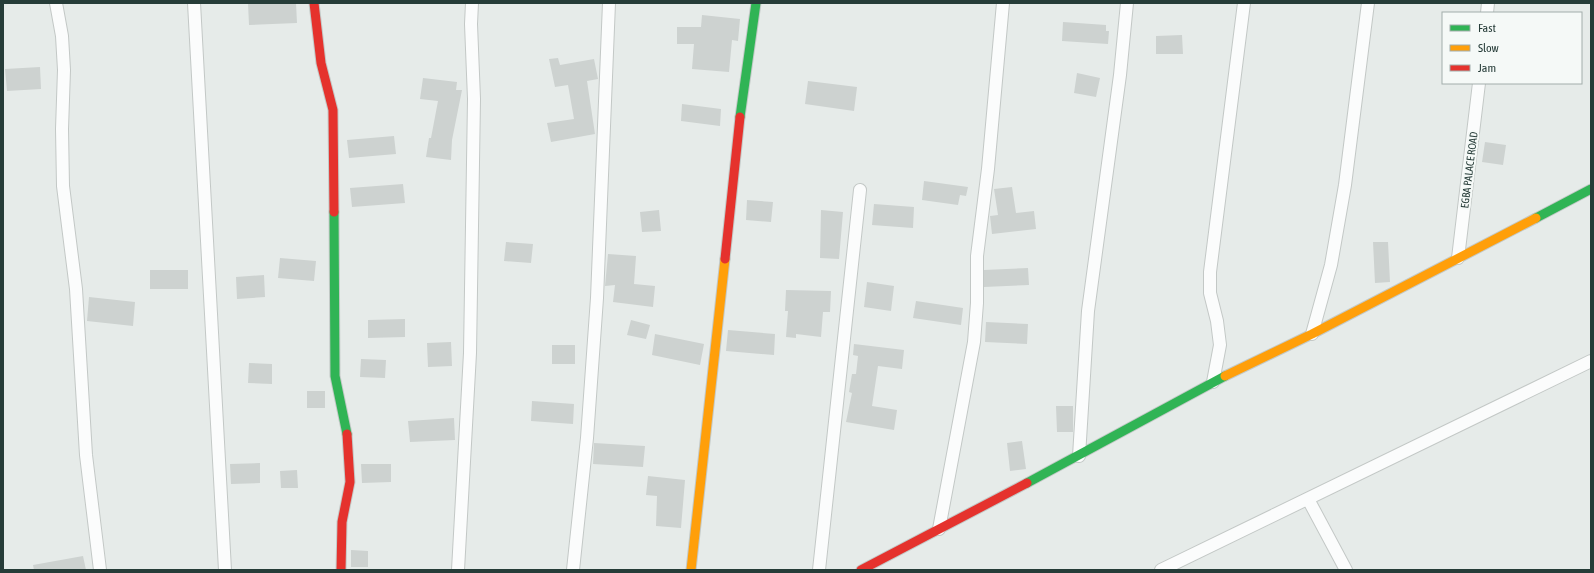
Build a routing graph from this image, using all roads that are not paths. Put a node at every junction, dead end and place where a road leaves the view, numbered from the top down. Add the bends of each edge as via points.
1 (56, 3) edge
2 (194, 3) edge
3 (314, 3) edge
4 (472, 3) edge
5 (609, 3) edge
6 (756, 3) edge
7 (1003, 3) edge
8 (1127, 3) edge
9 (1244, 3) edge
10 (1368, 3) edge
11 (1479, 84) edge
12 (1591, 189) edge
13 (860, 190) dead end
14 (1458, 258) junction
15 (1312, 334) junction
16 (1591, 361) edge
17 (1213, 382) junction
18 (1079, 456) junction
19 (1308, 498) junction
20 (939, 529) junction
21 (100, 570) edge
22 (225, 570) edge
23 (341, 570) edge
24 (458, 570) edge
25 (573, 570) edge
26 (691, 570) edge
27 (819, 570) edge
28 (861, 570) edge
29 (1161, 570) edge
30 (1346, 570) edge

1 - 21 street via 62,36 64,70 63,186 76,289 86,455
2 - 22 street
3 - 23 street via 321,63 333,110 335,376 348,439 350,482 342,522
4 - 24 street via 474,100 470,354
5 - 25 street via 597,298 587,438
6 - 26 street via 741,100 706,458
7 - 20 street via 988,169 977,256 974,342
8 - 18 street via 1120,75 1088,311
9 - 17 street via 1210,272 1210,293 1220,345
10 - 15 street via 1345,185 1331,265
11 - 14 street, EGBA PALACE ROAD
12 - 14 street
13 - 27 street
14 - 15 street
15 - 17 street
16 - 19 street
17 - 18 street
18 - 20 street
19 - 29 street
19 - 30 street
20 - 28 street

